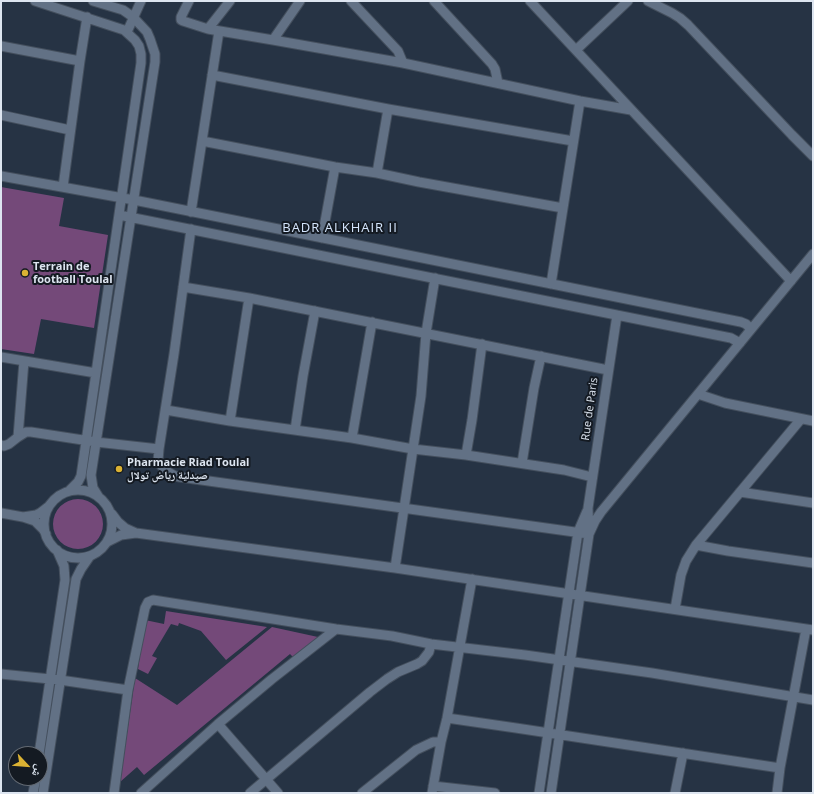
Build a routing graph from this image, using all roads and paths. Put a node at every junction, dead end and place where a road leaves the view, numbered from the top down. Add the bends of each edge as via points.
1 (36, 1) edge
2 (93, 1) edge
3 (141, 1) edge
4 (189, 1) edge
5 (230, 1) edge
6 (300, 1) edge
7 (351, 1) edge
8 (434, 1) edge
9 (530, 1) edge
10 (628, 1) edge
11 (648, 1) edge
12 (134, 17) junction
13 (87, 18) junction
14 (208, 29) junction
15 (219, 31) junction
16 (126, 32) junction
17 (273, 40) junction
18 (1, 46) edge
19 (576, 50) junction
20 (80, 61) junction
21 (403, 64) junction
22 (212, 75) junction
23 (498, 83) junction
24 (580, 101) junction
25 (388, 109) junction
26 (631, 110) junction
27 (1, 115) edge
28 (70, 130) junction
29 (202, 141) junction
30 (573, 141) junction
31 (813, 156) edge
32 (335, 167) junction
33 (376, 173) junction
34 (1, 176) edge
35 (63, 187) junction
36 (121, 198) junction
37 (134, 200) junction
38 (563, 208) junction
39 (190, 212) junction
40 (119, 215) junction
41 (131, 218) junction
42 (191, 229) junction
43 (322, 238) junction
44 (813, 254) edge
45 (435, 278) junction
46 (791, 281) junction
47 (551, 284) junction
48 (183, 287) junction
49 (249, 298) junction
50 (315, 311) junction
51 (617, 315) junction
52 (372, 322) junction
53 (751, 329) junction
54 (426, 333) junction
55 (740, 343) junction
56 (482, 344) junction
57 (541, 356) junction
58 (1, 357) edge
59 (24, 361) junction
60 (608, 370) junction
61 (96, 373) junction
62 (698, 394) junction
63 (166, 410) junction
64 (801, 419) junction
65 (230, 421) junction
66 (813, 421) edge
67 (295, 430) junction
68 (18, 437) junction
69 (352, 438) junction
70 (86, 440) junction
71 (96, 442) junction
72 (1, 446) edge
73 (159, 449) junction
74 (413, 449) junction
75 (466, 455) junction
76 (522, 464) junction
77 (592, 477) junction
78 (70, 490) junction
79 (740, 492) junction
80 (98, 496) junction
81 (51, 503) junction
82 (813, 503) edge
83 (404, 508) junction
84 (588, 508) junction
85 (1, 513) edge
86 (111, 513) junction
87 (23, 517) junction
88 (578, 532) junction
89 (136, 533) junction
90 (589, 534) junction
91 (46, 536) junction
92 (107, 542) junction
93 (696, 545) junction
94 (57, 550) junction
95 (90, 556) junction
96 (813, 563) edge
97 (395, 568) junction
98 (472, 579) junction
99 (568, 594) junction
100 (580, 596) junction
101 (675, 609) junction
102 (336, 629) junction
103 (809, 629) edge
104 (431, 644) junction
105 (460, 647) junction
106 (559, 660) junction
107 (570, 662) junction
108 (1, 674) edge
109 (55, 680) junction
110 (128, 690) junction
111 (794, 697) junction
112 (813, 700) edge
113 (447, 718) junction
114 (218, 724) junction
115 (548, 733) junction
116 (560, 735) junction
117 (441, 742) junction
118 (41, 746) edge
119 (683, 753) junction
120 (780, 768) junction
121 (266, 779) junction
122 (433, 790) edge
123 (43, 793) edge
124 (114, 793) edge
125 (141, 793) edge
126 (250, 793) edge
127 (278, 793) edge
128 (362, 793) edge
129 (495, 793) edge
130 (540, 793) edge
131 (551, 793) edge
132 (675, 793) edge
133 (777, 793) edge

1 - 13 street
2 - 12 street via 123,10
3 - 12 street
4 - 14 street via 181,20
5 - 14 street
6 - 17 street
7 - 21 street via 398,51
8 - 23 street via 492,64
9 - 19 street
10 - 19 street
11 - 31 street via 676,15 688,25
12 - 16 street
12 - 37 street via 147,32 155,54 155,62
13 - 16 street
13 - 20 street
14 - 15 street
15 - 17 street
15 - 22 street
16 - 36 street via 139,46 141,62
17 - 21 street
18 - 20 street
19 - 26 street
20 - 28 street
21 - 23 street
22 - 25 street
22 - 29 street
23 - 24 street
24 - 26 street
24 - 30 street
25 - 30 street
25 - 33 street
26 - 46 street
27 - 28 street
28 - 35 street
29 - 32 street
29 - 39 street
30 - 38 street
32 - 33 street
32 - 43 street
33 - 38 street
34 - 35 street
35 - 36 street
36 - 37 street
36 - 40 street
37 - 39 street
37 - 41 street
38 - 47 street
39 - 43 street
40 - 41 street
40 - 61 street
41 - 42 street
41 - 71 street
42 - 45 street
42 - 48 street
43 - 47 street
44 - 46 street
45 - 51 street
45 - 54 street
46 - 53 street
47 - 53 street via 741,322
48 - 49 street
48 - 63 street
49 - 50 street
49 - 65 street
50 - 52 street
50 - 67 street
51 - 55 street via 732,338
51 - 60 street, Rue de Paris
52 - 54 street
52 - 69 street
53 - 55 street
54 - 56 street
54 - 74 street via 421,396
55 - 62 street
56 - 57 street
56 - 75 street
57 - 60 street
57 - 76 street
58 - 59 street
59 - 61 street
59 - 68 street
60 - 77 street, Rue de Paris
61 - 70 street
62 - 64 street via 725,403
62 - 90 street via 601,512
63 - 65 street
63 - 73 street
64 - 66 street
64 - 79 street
65 - 67 street
67 - 69 street
68 - 70 street via 31,432
68 - 72 street
69 - 74 street
70 - 71 street
70 - 78 street via 81,476
71 - 73 street
71 - 80 street via 91,475 93,488
73 - 83 street via 158,461 175,476
74 - 75 street
74 - 83 street
75 - 76 street
76 - 77 street
77 - 84 street, Rue de Paris
78 - 80 street via 85,490
78 - 81 street
79 - 82 street
79 - 93 street
80 - 86 street via 106,503
81 - 87 street via 36,515
81 - 91 street via 45,519
83 - 88 street
83 - 97 street
84 - 88 street
84 - 90 street
85 - 87 street
86 - 89 street via 125,528
86 - 92 street via 113,523
87 - 91 street via 35,521
88 - 90 street
88 - 99 street
89 - 92 street via 121,534
89 - 97 street
90 - 100 street
91 - 94 street
92 - 95 street
93 - 96 street
93 - 101 street via 681,575
94 - 95 street via 72,557
94 - 109 street via 64,566 65,580
95 - 109 street via 76,580
97 - 98 street
98 - 99 street
98 - 105 street
99 - 100 street
99 - 106 street
100 - 101 street
100 - 107 street
101 - 103 street
102 - 104 street
102 - 110 street via 153,600 148,602 145,608
102 - 114 street
103 - 111 street
104 - 105 street
104 - 121 street via 430,652 422,661 387,678
105 - 106 street
105 - 113 street
106 - 107 street
106 - 115 street
107 - 111 street
107 - 116 street
108 - 109 street
109 - 110 street
109 - 118 street
109 - 123 street
110 - 124 street
111 - 112 street
111 - 120 street
113 - 115 street
113 - 117 street
114 - 121 street
114 - 125 street
115 - 116 street
115 - 130 street
116 - 119 street
116 - 131 street
117 - 122 street
117 - 128 street via 433,742 416,750
119 - 120 street
119 - 132 street
120 - 133 street
121 - 126 street
121 - 127 street
122 - 129 street

